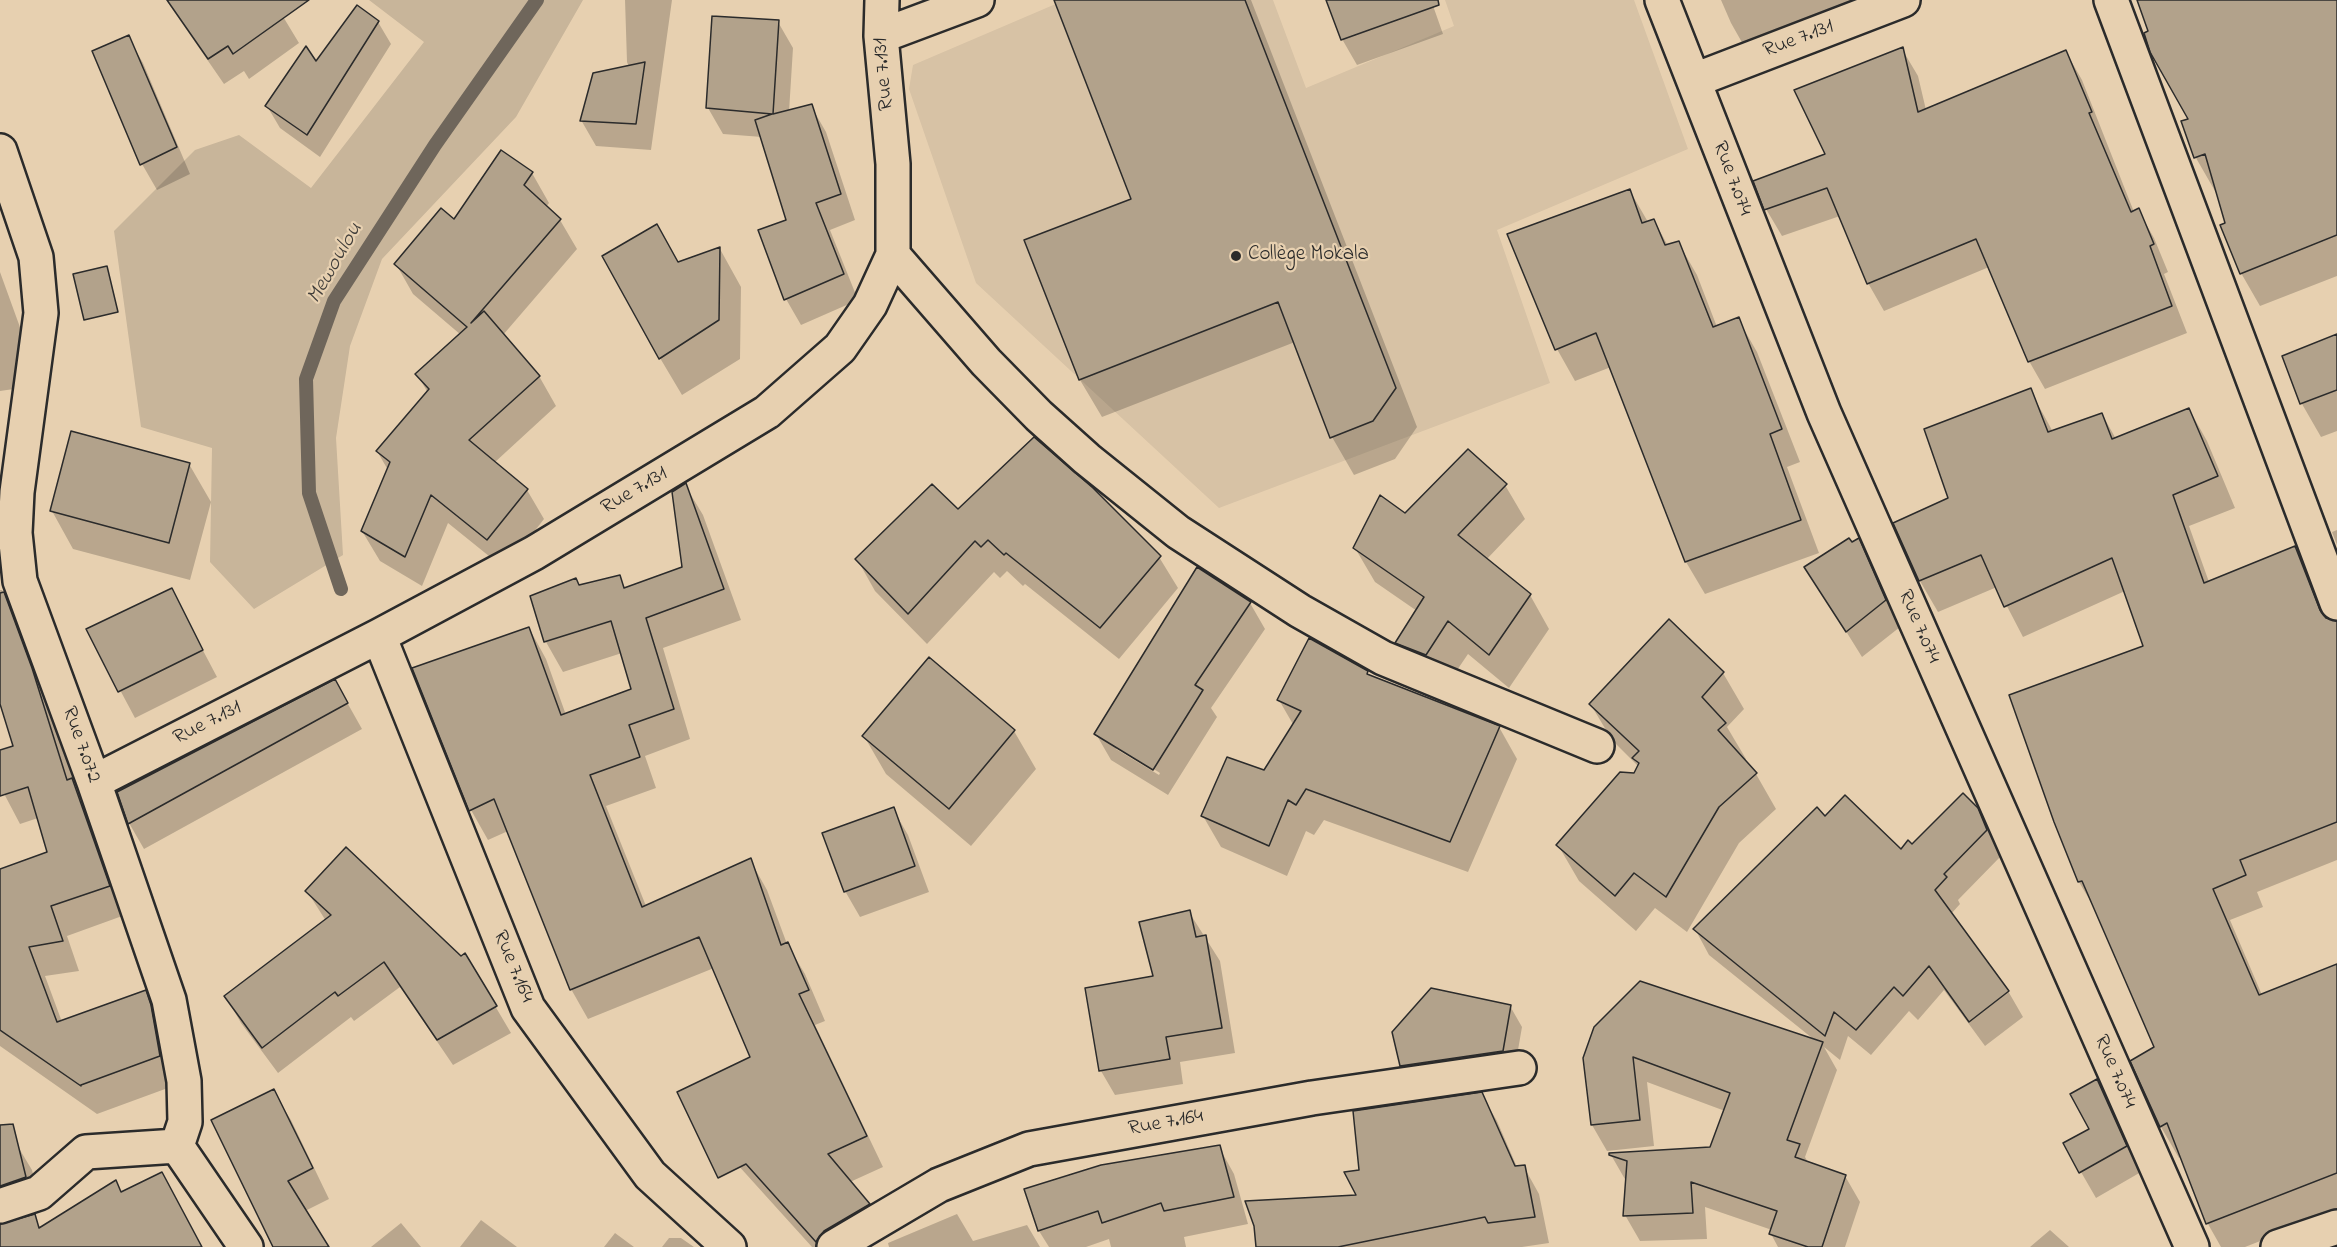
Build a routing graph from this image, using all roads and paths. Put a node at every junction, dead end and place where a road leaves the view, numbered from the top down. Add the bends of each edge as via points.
1 (882, 0) edge
2 (977, 0) edge
3 (1662, 0) edge
4 (1903, 0) edge
5 (2111, 0) edge
6 (881, 36) junction
7 (1695, 80) junction
8 (0, 151) edge
9 (893, 255) junction
10 (2337, 603) edge
11 (379, 636) junction
12 (1597, 746) dead end
13 (94, 782) junction
14 (1519, 1068) dead end
15 (177, 1146) junction
16 (0, 1206) edge
17 (2337, 1227) edge
18 (246, 1247) edge
19 (729, 1247) edge
20 (834, 1247) edge
21 (2192, 1247) edge
22 (2278, 1247) edge

1 - 6 street, Rue 7.131
2 - 6 street
3 - 7 street, Rue 7.074
4 - 7 street, Rue 7.131
5 - 10 street
6 - 9 street, Rue 7.131 via 893,164
7 - 21 street, Rue 7.074 via 1824,413
8 - 13 street, Rue 7.072 via 36,257 41,314 17,492 15,533 20,581
9 - 11 street, Rue 7.131 via 870,305 840,348 767,412 534,553
9 - 12 street via 1039,416 1178,532 1300,611 1383,658
11 - 13 street, Rue 7.131
11 - 19 street, Rue 7.164 via 528,1008 650,1174
13 - 15 street, Rue 7.072 via 170,1000 184,1081 185,1122
14 - 20 street, Rue 7.164 via 1312,1098 1029,1149 939,1185
15 - 16 street via 86,1152 39,1193
15 - 18 street
17 - 22 street

